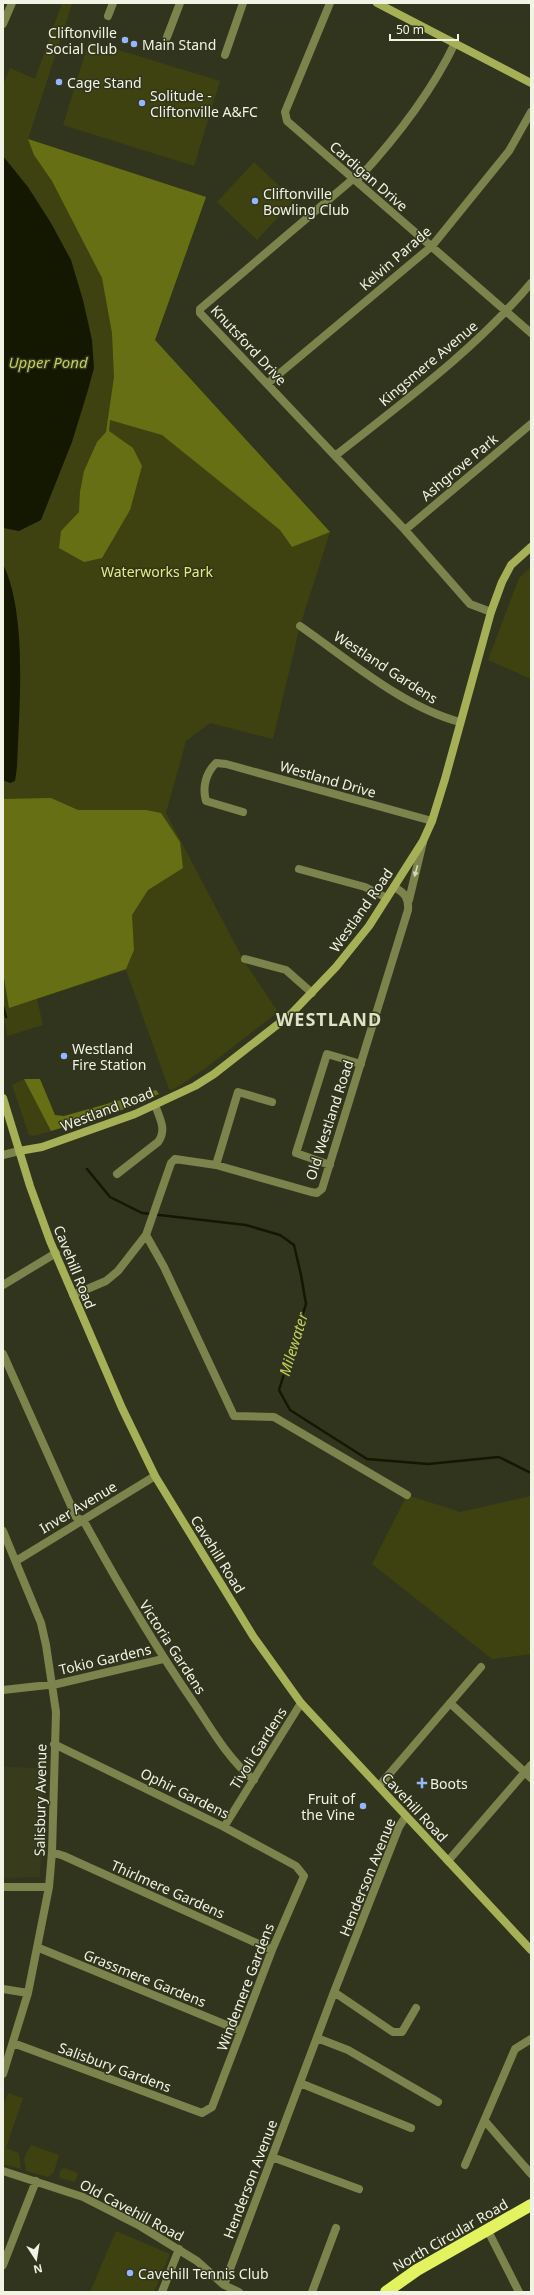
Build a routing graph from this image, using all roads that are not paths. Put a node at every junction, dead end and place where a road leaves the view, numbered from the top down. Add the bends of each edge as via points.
1 (12, 3) edge
2 (113, 3) edge
3 (180, 3) edge
4 (243, 3) edge
5 (330, 3) edge
6 (378, 3) edge
7 (108, 16) dead end
8 (3, 24) edge
9 (168, 37) dead end
10 (455, 43) junction
11 (225, 55) dead end
12 (531, 83) edge
13 (531, 112) edge
14 (353, 179) junction
15 (432, 246) junction
16 (531, 283) edge
17 (506, 312) junction
18 (531, 332) edge
19 (267, 384) junction
20 (531, 424) edge
21 (335, 456) junction
22 (405, 530) junction
23 (531, 547) edge
24 (491, 612) junction
25 (300, 626) dead end
26 (460, 722) junction
27 (243, 812) dead end
28 (432, 822) junction
29 (423, 841) junction
30 (299, 869) dead end
31 (394, 887) junction
32 (387, 898) junction
33 (409, 900) junction
34 (245, 959) dead end
35 (312, 993) junction
36 (361, 1064) junction
37 (3, 1098) edge
38 (272, 1102) dead end
39 (155, 1105) junction
40 (20, 1151) junction
41 (3, 1155) edge
42 (216, 1165) junction
43 (330, 1165) junction
44 (117, 1174) dead end
45 (146, 1235) junction
46 (56, 1253) junction
47 (3, 1285) edge
48 (73, 1295) junction
49 (3, 1354) edge
50 (155, 1476) junction
51 (407, 1495) dead end
52 (82, 1520) junction
53 (3, 1530) edge
54 (16, 1561) junction
55 (163, 1659) junction
56 (481, 1668) dead end
57 (53, 1684) junction
58 (3, 1690) edge
59 (301, 1703) junction
60 (450, 1703) junction
61 (54, 1744) junction
62 (531, 1765) edge
63 (528, 1775) edge
64 (254, 1780) junction
65 (379, 1786) junction
66 (406, 1816) junction
67 (224, 1827) junction
68 (52, 1852) junction
69 (448, 1861) junction
70 (300, 1871) joint
71 (3, 1887) edge
72 (49, 1887) junction
73 (39, 1948) junction
74 (272, 1950) junction
75 (531, 1950) edge
76 (3, 1989) edge
77 (334, 1992) junction
78 (28, 1994) junction
79 (416, 2008) dead end
80 (241, 2031) junction
81 (317, 2038) junction
82 (531, 2039) edge
83 (13, 2043) junction
84 (3, 2074) edge
85 (300, 2083) junction
86 (438, 2102) dead end
87 (207, 2111) joint
88 (485, 2121) junction
89 (411, 2128) dead end
90 (272, 2157) junction
91 (465, 2165) dead end
92 (3, 2172) edge
93 (531, 2174) edge
94 (36, 2182) junction
95 (359, 2189) dead end
96 (531, 2205) edge
97 (336, 2228) dead end
98 (487, 2229) junction
99 (179, 2250) junction
100 (3, 2265) edge
101 (224, 2285) junction
102 (162, 2292) edge
103 (239, 2292) edge
104 (312, 2292) edge
105 (386, 2292) edge
106 (519, 2292) edge

1 - 8 street
2 - 7 street
3 - 9 street
4 - 11 street
5 - 14 street, Cardigan Drive via 285,112 287,121
6 - 10 street
10 - 12 street
10 - 14 street, Knutsford Drive via 416,109 358,179
13 - 15 street, Kelvin Parade via 509,151
14 - 15 street, Cardigan Drive
14 - 19 street, Knutsford Drive via 200,309 200,313
15 - 17 street, Cardigan Drive
15 - 19 street, Kelvin Parade
16 - 17 street, Kingsmere Avenue
17 - 18 street, Cardigan Drive
17 - 21 street, Kingsmere Avenue via 472,346
19 - 21 street, Knutsford Drive
20 - 22 street, Ashgrove Park
21 - 22 street, Knutsford Drive
22 - 24 street, Knutsford Drive via 470,604
23 - 24 street, Westland Road via 511,565
24 - 26 street, Westland Road
25 - 26 street, Westland Gardens via 404,698 428,712
26 - 28 street, Westland Road
27 - 28 street, Westland Drive via 206,801 203,791 209,770 216,763
28 - 29 street, Westland Road
29 - 31 street, Westland Road
29 -> 33 street, Old Westland Road
30 - 32 street via 365,887
31 - 32 street, Westland Road
31 - 33 street
32 - 35 street, Westland Road via 362,936
33 - 36 street, Old Westland Road via 401,936
34 - 35 street via 286,970
35 - 39 street, Westland Road via 291,1014 214,1074
36 - 43 street, Old Westland Road
36 - 43 street via 326,1054 300,1138 296,1153
37 - 40 street, Cavehill Road
38 - 42 street via 238,1092
39 - 40 street, Westland Road via 49,1144
39 - 44 street via 163,1127 163,1135 158,1142
40 - 41 street
40 - 46 street, Cavehill Road via 30,1186
42 - 43 street, Old Westland Road via 318,1192 322,1189
42 - 45 street, Old Westland Road via 175,1159 171,1163
45 - 48 street, Old Westland Road via 118,1271 106,1281
45 - 51 street via 164,1267 234,1416 274,1417
46 - 47 street
46 - 48 street, Cavehill Road
48 - 50 street, Cavehill Road via 102,1365
49 - 52 street, Victoria Gardens via 76,1517
50 - 52 street, Inver Avenue
50 - 59 street, Cavehill Road via 253,1636
52 - 54 street, Inver Avenue
52 - 55 street, Victoria Gardens
53 - 54 street, Salisbury Avenue
54 - 57 street, Salisbury Avenue via 41,1623
55 - 57 street, Tokio Gardens
55 - 64 street, Victoria Gardens via 215,1734
56 - 60 street
57 - 58 street, Tokio Gardens
57 - 61 street, Salisbury Avenue via 56,1712
59 - 64 street, Tivoli Gardens
59 - 65 street, Cavehill Road
60 - 63 street
60 - 65 street
61 - 67 street, Ophir Gardens
61 - 68 street, Salisbury Avenue
62 - 63 street
63 - 69 street
64 - 67 street, Tivoli Gardens
65 - 66 street, Cavehill Road
66 - 69 street, Cavehill Road
66 - 77 street, Henderson Avenue via 399,1827
67 - 70 street, Ophir Gardens via 296,1866
68 - 72 street, Salisbury Avenue
68 - 74 street, Thirlmere Gardens
69 - 75 street, Cavehill Road
70 - 74 street, Windemere Gardens via 304,1876
71 - 72 street
72 - 73 street, Salisbury Avenue
73 - 78 street, Salisbury Avenue
73 - 80 street, Grassmere Gardens
74 - 80 street, Windemere Gardens
76 - 78 street
77 - 79 street via 393,2032 402,2032
77 - 81 street, Henderson Avenue
78 - 83 street, Salisbury Avenue
80 - 87 street, Windemere Gardens via 212,2107
81 - 85 street, Henderson Avenue
81 - 86 street via 348,2050
82 - 88 street via 515,2049
83 - 84 street, Salisbury Avenue
83 - 87 street, Salisbury Gardens via 202,2113
85 - 89 street
85 - 90 street, Henderson Avenue
88 - 91 street
88 - 93 street
90 - 95 street
90 - 101 street, Henderson Avenue
92 - 94 street, Old Cavehill Road
94 - 99 street, Old Cavehill Road via 83,2197 140,2226
94 - 100 street
96 - 98 highway, North Circular Road
97 - 104 street
98 - 105 highway, North Circular Road via 417,2270
98 - 106 street
99 - 101 street, Old Cavehill Road via 197,2261
99 - 102 street
101 - 103 street, Old Cavehill Road

